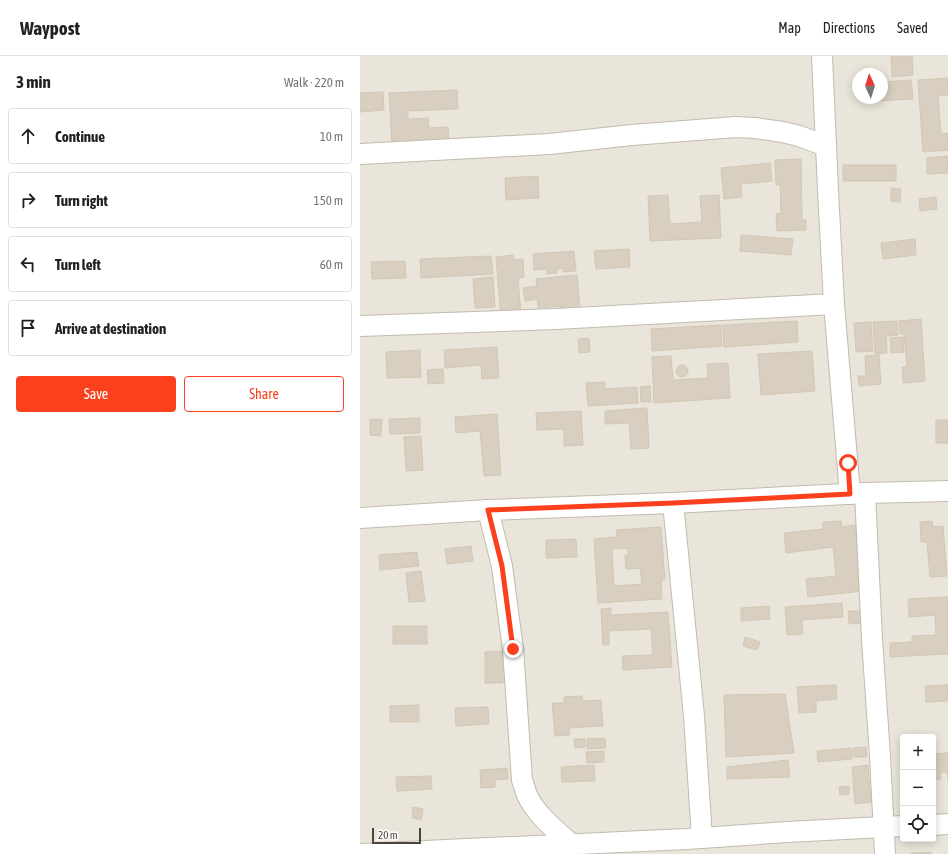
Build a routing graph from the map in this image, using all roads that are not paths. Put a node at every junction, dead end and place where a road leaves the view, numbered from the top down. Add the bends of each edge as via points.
1 (822, 56) edge
2 (826, 146) junction
3 (360, 154) edge
4 (834, 304) junction
5 (360, 326) edge
6 (948, 491) edge
7 (858, 493) junction
8 (673, 503) junction
9 (488, 510) junction
10 (360, 518) edge
11 (948, 824) edge
12 (936, 825) edge
13 (900, 826) edge
14 (883, 827) junction
15 (702, 838) junction
16 (571, 844) junction
17 (663, 847) edge
18 (360, 854) edge
19 (885, 854) edge

1 - 2 street
2 - 3 street via 783,132 736,127 549,144
2 - 4 street
4 - 5 street via 556,319
4 - 7 street
6 - 7 street
7 - 8 street
7 - 14 street via 872,639
8 - 9 street
8 - 15 street via 694,716
9 - 10 street
9 - 16 street via 502,566 512,642 522,780 531,803 540,815
11 - 12 street
13 - 14 street
14 - 15 street
14 - 19 street
15 - 17 street
16 - 17 street
16 - 18 street

